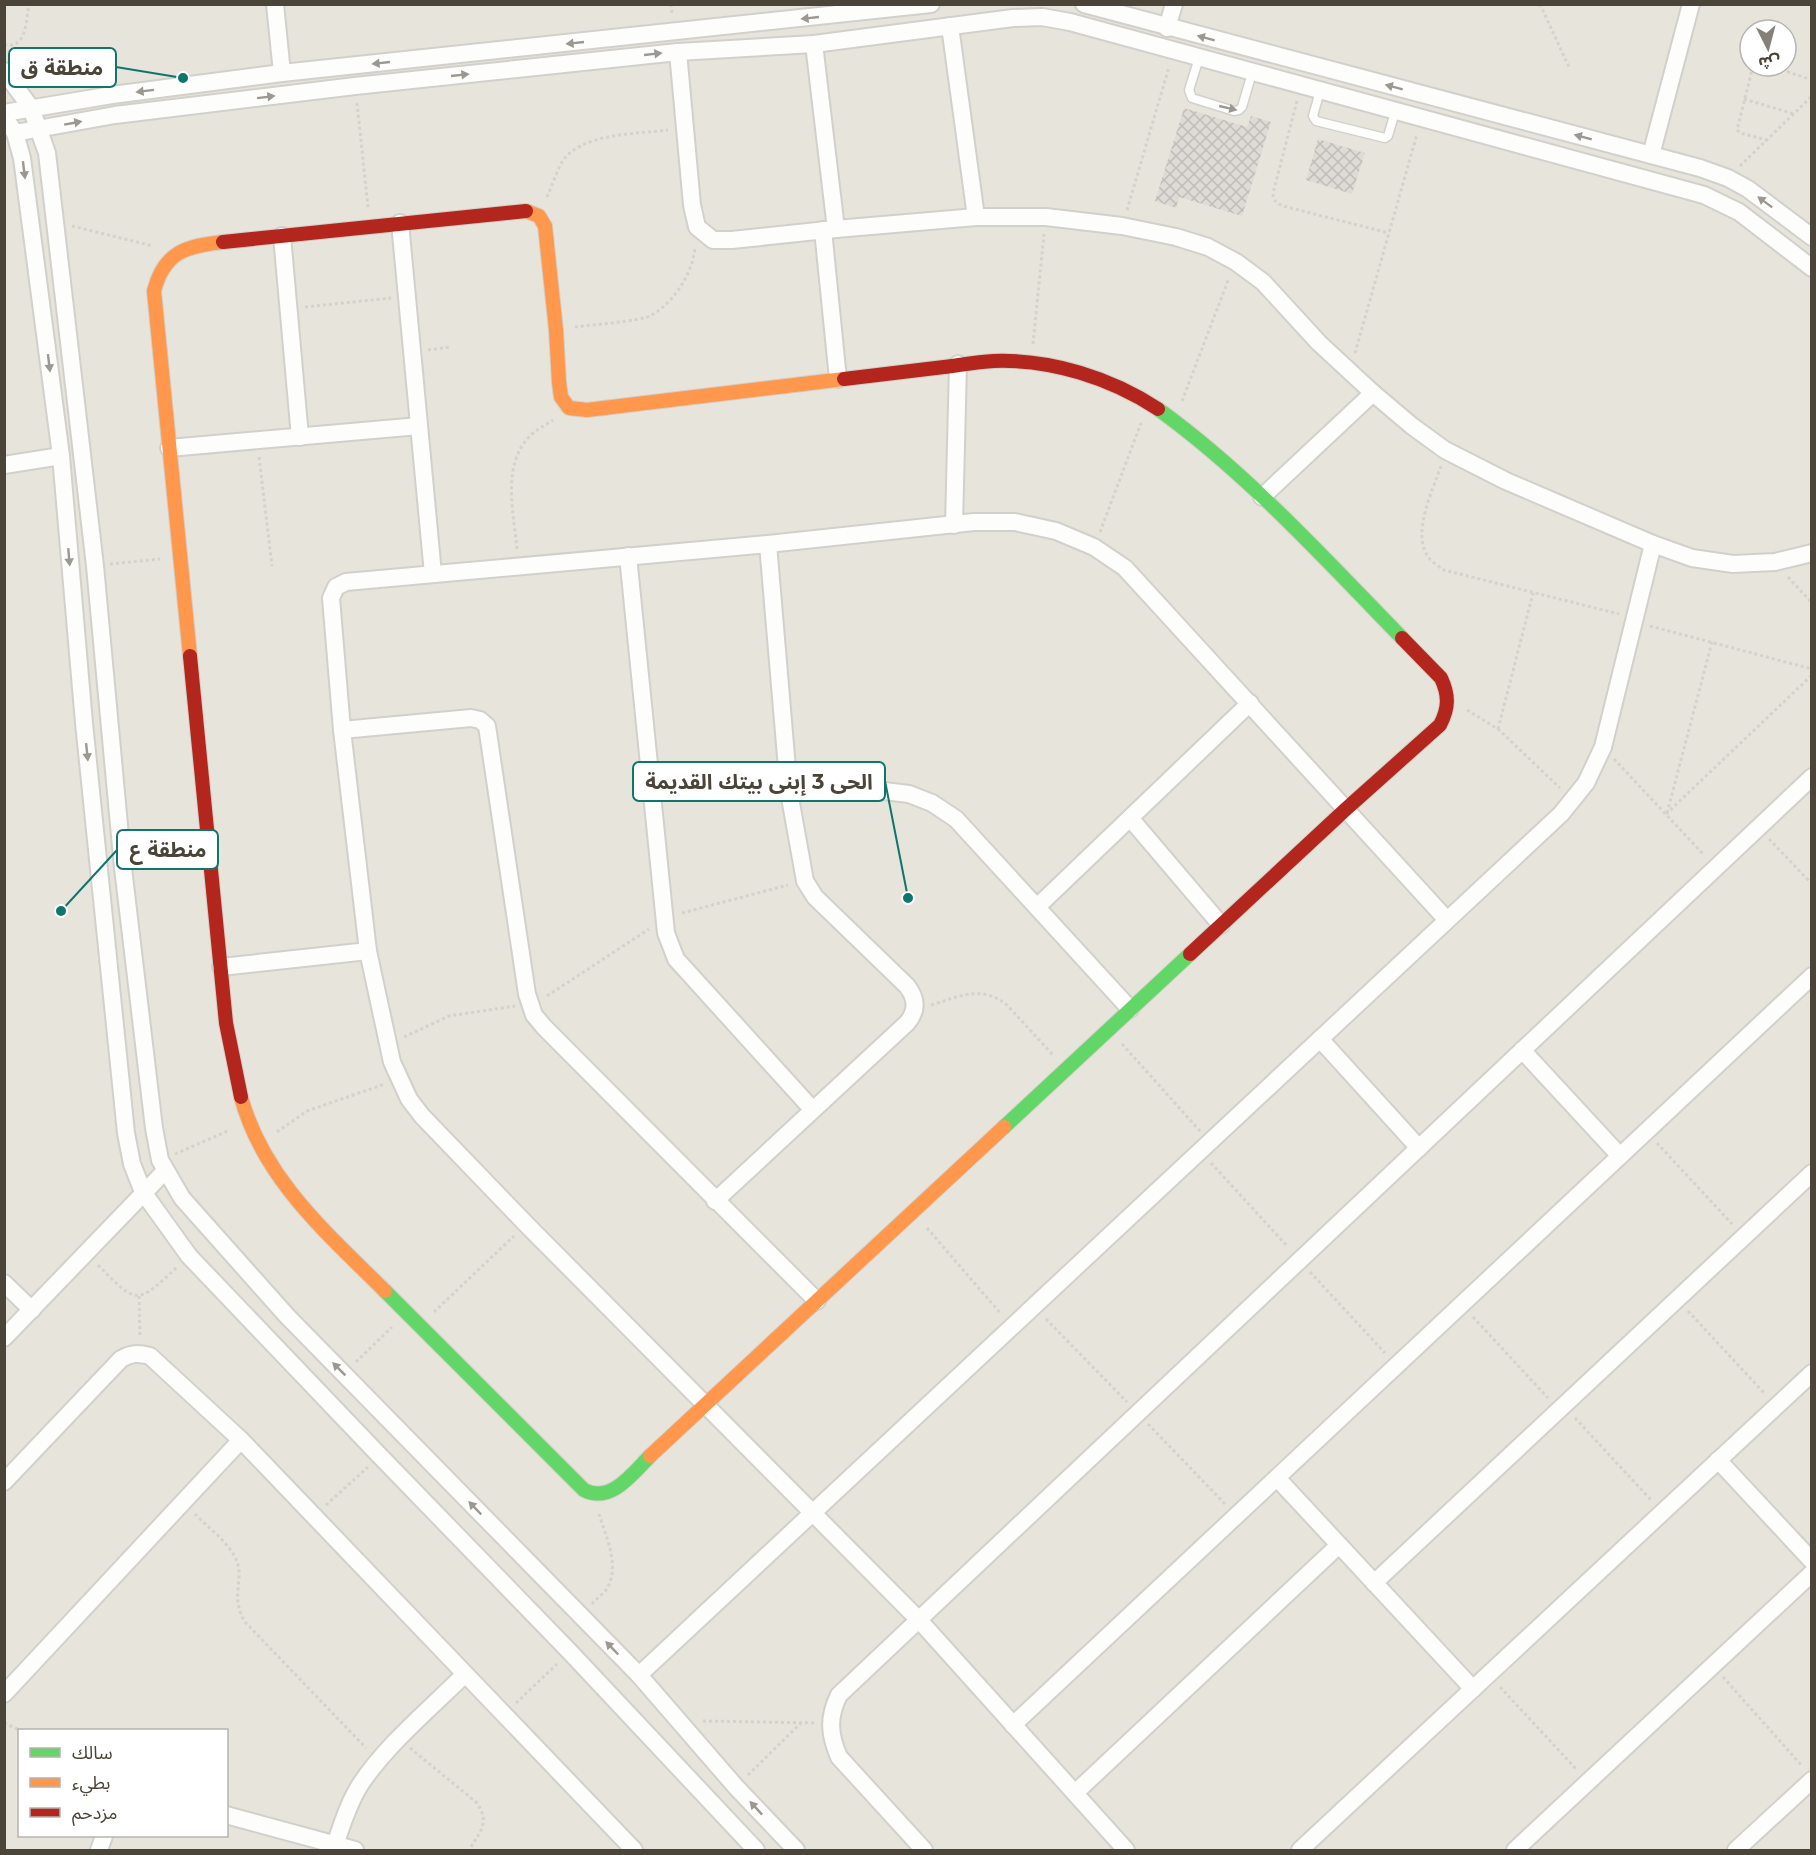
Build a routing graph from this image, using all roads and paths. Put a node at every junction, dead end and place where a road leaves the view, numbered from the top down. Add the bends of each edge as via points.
1 (29, 4) edge
2 (275, 4) edge
3 (931, 4) edge
4 (1084, 4) edge
5 (1174, 4) edge
6 (1540, 4) edge
7 (1691, 4) edge
8 (950, 26) junction
9 (1167, 28) junction
10 (4, 44) edge
11 (814, 44) junction
12 (1174, 51) junction
13 (678, 52) junction
14 (1199, 58) junction
15 (1569, 67) dead end
16 (4, 71) edge
17 (282, 73) junction
18 (1252, 73) junction
19 (1750, 78) edge
20 (355, 86) junction
21 (1301, 86) junction
22 (1320, 92) junction
23 (112, 95) junction
24 (1812, 96) edge
25 (1744, 99) junction
26 (31, 108) junction
27 (1395, 112) junction
28 (4, 114) edge
29 (1794, 114) junction
30 (115, 115) junction
31 (1421, 119) junction
32 (1523, 121) junction
33 (685, 128) junction
34 (40, 129) junction
35 (15, 133) junction
36 (1767, 140) junction
37 (1515, 145) junction
38 (1651, 155) junction
39 (1728, 178) junction
40 (539, 216) junction
41 (976, 217) junction
42 (1046, 217) junction
43 (55, 222) junction
44 (400, 224) junction
45 (1122, 226) junction
46 (370, 227) junction
47 (697, 227) junction
48 (829, 230) junction
49 (1389, 233) junction
50 (282, 236) junction
51 (1812, 237) edge
52 (178, 252) junction
53 (1236, 262) junction
54 (1812, 268) edge
55 (407, 297) junction
56 (288, 309) junction
57 (556, 330) junction
58 (1031, 363) junction
59 (958, 364) junction
60 (1350, 372) junction
61 (838, 379) junction
62 (1373, 393) junction
63 (1148, 402) junction
64 (569, 408) junction
65 (1174, 419) junction
66 (419, 426) junction
67 (300, 437) junction
68 (257, 441) junction
69 (169, 448) junction
70 (1445, 450) junction
71 (61, 456) junction
72 (4, 465) edge
73 (1262, 497) junction
74 (954, 525) junction
75 (768, 544) junction
76 (1653, 544) junction
77 (1094, 547) junction
78 (1812, 553) edge
79 (180, 556) junction
80 (628, 556) junction
81 (1775, 562) junction
82 (95, 566) junction
83 (272, 566) dead end
84 (518, 566) junction
85 (433, 574) junction
86 (1533, 592) junction
87 (1812, 603) edge
88 (1635, 620) junction
89 (1712, 642) junction
90 (1812, 669) edge
91 (1812, 675) edge
92 (1449, 699) junction
93 (1250, 703) junction
94 (1498, 729) junction
95 (342, 730) junction
96 (1604, 747) junction
97 (1812, 777) edge
98 (789, 792) junction
99 (1573, 800) junction
100 (1346, 809) junction
101 (1666, 814) junction
102 (1130, 818) junction
103 (1758, 827) junction
104 (210, 858) junction
105 (1716, 867) junction
106 (123, 868) junction
107 (805, 880) junction
108 (1812, 884) edge
109 (1037, 907) junction
110 (665, 920) junction
111 (1448, 920) junction
112 (1221, 925) junction
113 (368, 951) junction
114 (221, 967) junction
115 (1812, 976) edge
116 (529, 1003) junction
117 (1130, 1009) junction
118 (915, 1010) junction
119 (1109, 1029) junction
120 (1320, 1039) junction
121 (388, 1044) junction
122 (1522, 1050) junction
123 (1067, 1069) junction
124 (398, 1080) junction
125 (812, 1109) junction
126 (248, 1122) junction
127 (1646, 1131) junction
128 (1210, 1142) junction
129 (258, 1145) junction
130 (1419, 1148) junction
131 (1620, 1156) junction
132 (162, 1166) junction
133 (1812, 1173) edge
134 (142, 1192) junction
135 (715, 1201) junction
136 (913, 1213) junction
137 (526, 1224) junction
138 (1744, 1236) junction
139 (86, 1253) junction
140 (189, 1256) junction
141 (4, 1283) edge
142 (139, 1296) junction
143 (1677, 1299) junction
144 (817, 1301) junction
145 (1461, 1305) junction
146 (32, 1310) junction
147 (407, 1313) junction
148 (419, 1325) junction
149 (1012, 1326) junction
150 (4, 1338) edge
151 (140, 1353) junction
152 (1812, 1373) edge
153 (344, 1374) junction
154 (705, 1405) junction
155 (1777, 1406) junction
156 (1561, 1408) junction
157 (241, 1440) junction
158 (380, 1456) junction
159 (1718, 1460) junction
160 (1277, 1478) junction
161 (4, 1482) edge
162 (593, 1495) junction
163 (183, 1502) junction
164 (1662, 1512) junction
165 (813, 1513) junction
166 (314, 1516) junction
167 (1339, 1545) junction
168 (1812, 1561) edge
169 (1812, 1573) edge
170 (1374, 1583) junction
171 (580, 1616) junction
172 (919, 1620) junction
173 (570, 1652) junction
174 (1712, 1666) junction
175 (465, 1674) junction
176 (639, 1675) junction
177 (1489, 1675) junction
178 (1473, 1689) junction
179 (4, 1694) edge
180 (504, 1714) junction
181 (680, 1721) junction
182 (830, 1722) junction
183 (4, 1723) edge
184 (801, 1723) junction
185 (1013, 1725) junction
186 (18, 1730) edge
187 (399, 1739) junction
188 (378, 1760) junction
189 (1808, 1774) edge
190 (1588, 1782) junction
191 (736, 1787) junction
192 (1075, 1793) junction
193 (228, 1816) edge
194 (335, 1845) junction
195 (355, 1851) edge
196 (469, 1851) edge
197 (634, 1851) edge
198 (756, 1851) edge
199 (796, 1851) edge
200 (924, 1851) edge
201 (1126, 1851) edge
202 (1300, 1851) edge
203 (1515, 1851) edge
204 (1736, 1851) edge

1 - 10 path via 22,38 10,46
2 - 17 street
3 -> 17 street
4 - 9 street
5 - 9 street
6 - 15 path
7 - 38 street
8 - 11 street
8 - 12 street via 1042,17
8 - 41 street
32 -> 9 street
11 - 13 street
11 - 48 street
12 - 14 street
12 - 45 path
20 -> 13 street
13 - 33 street
14 - 18 street
14 -> 18 lane via 1189,90 1192,98 1234,111 1242,107
16 - 26 street
17 -> 23 street
18 - 21 street
19 - 25 path
30 -> 20 street
20 - 46 path
21 - 22 street
21 - 49 path via 1273,199 1283,206
22 - 27 street
22 - 27 lane via 1314,119 1338,127 1386,138
23 - 26 street
23 - 30 street
24 - 29 path
25 - 29 path
25 - 36 path via 1737,130
26 - 28 street
26 - 34 street
27 - 31 street
28 - 35 street
29 - 36 path
34 -> 30 street
31 - 37 street
31 - 49 path
32 - 37 street
38 -> 32 street
33 - 40 path via 590,141 574,149 563,161
33 - 47 street
34 - 35 street
34 - 43 street via 47,153
35 -> 71 street via 22,158
36 - 39 path
37 - 54 street via 1704,195 1739,212
38 - 39 street
51 -> 39 street
40 - 44 street via 526,210
40 - 57 street via 545,226
41 - 42 street
41 - 48 street
42 - 45 street
42 - 58 path
43 - 52 path
43 - 82 street
44 - 46 street
44 - 55 street
45 - 53 street via 1176,237
46 - 50 street
47 - 48 street via 713,240
47 - 57 path via 686,279 670,300 649,317
48 - 61 street
49 - 60 path
50 - 52 street via 196,246
50 - 56 street
52 - 69 street via 166,262 154,291
53 - 60 street via 1263,282
53 - 65 path
55 - 56 path
55 - 66 street
56 - 67 street
57 - 64 street via 561,397
58 - 59 street
58 - 63 street via 1102,380
59 - 61 street
59 - 74 street
60 - 62 street
61 - 64 street via 587,410
62 - 70 street
62 - 73 street
63 - 65 street
63 - 77 path
64 - 84 path via 530,436 515,462 511,477
65 - 73 street
66 - 67 street
66 - 85 street
67 - 68 street
68 - 69 street
68 - 83 path
69 - 79 street
70 - 76 street via 1506,481
70 - 86 path via 1422,525 1422,543 1430,560 1444,570
71 - 72 street
71 -> 134 street via 126,1133
73 - 92 street via 1441,678
74 - 75 street
74 - 77 street via 1015,522 1056,531
75 - 80 street
75 - 98 street
76 - 81 street via 1692,558 1733,564
76 - 88 street
77 - 93 street via 1125,568
78 - 81 street
79 - 82 path
79 - 104 street
80 - 84 street
80 - 110 street
81 - 87 path
82 - 106 street
84 - 85 street
85 - 95 street via 346,582 336,587 331,598
86 - 88 path
86 - 94 path
88 - 89 path
88 - 96 street
89 - 90 path
89 - 101 path
91 - 101 path
92 - 94 path
92 - 100 street via 1440,725
93 - 100 street
93 - 102 street
94 - 99 path
95 - 113 street
95 - 116 street via 471,718 487,726
96 - 99 street
96 - 101 path
97 - 103 street
98 - 107 street
98 - 109 street via 884,791 932,802 956,819
99 - 111 street
100 - 111 street
100 - 112 street
101 - 105 path
102 - 109 street
102 - 112 street
103 - 105 street
103 - 108 path
104 - 106 path
104 - 114 street
105 - 122 street
106 - 132 street via 154,1128
107 - 110 path
107 - 118 street via 815,897 907,986
109 - 117 street
110 - 116 path via 552,994
110 - 125 street via 676,958
111 - 120 street
112 - 117 street
113 - 114 street
113 - 121 street
114 - 126 street via 235,1077
115 - 127 street
116 - 121 path via 449,1016
116 - 135 street via 544,1027
117 - 119 street
118 - 123 path via 968,994 989,994 1007,1005
118 - 125 street via 907,1023
119 - 123 street
119 - 128 path
120 - 128 street
120 - 130 street
121 - 124 street
122 - 130 street
122 - 131 street
123 - 136 street
124 - 129 path via 307,1112
124 - 137 street via 422,1116
125 - 135 street
126 - 129 street
126 - 132 path
127 - 131 street
127 - 138 path
128 - 149 street
129 - 147 street via 288,1191
130 - 172 street
131 - 145 street
132 - 134 street
153 -> 132 street via 189,1206
133 - 138 street
134 - 139 street
134 - 140 street
135 - 144 street
136 - 144 street
136 - 149 path
137 - 148 path
137 - 154 street
138 - 143 street
139 - 142 path via 124,1291
139 - 146 street
140 - 142 path via 151,1292
140 - 158 street
141 - 146 street
142 - 151 path
143 - 155 path
143 - 156 street
144 - 154 street
145 - 156 path
145 - 160 street
146 - 150 street
147 - 148 street
147 - 153 path
148 - 162 street via 579,1487
149 - 165 street
151 - 157 street via 159,1363
151 - 161 street via 121,1359
152 - 155 street
171 -> 153 street
154 - 162 street via 616,1487
154 - 165 street
155 - 159 street
156 - 164 path
156 - 170 street
157 - 163 street
157 - 166 street
158 - 166 path
158 - 173 street
159 - 164 street
159 - 168 street
160 - 167 street
160 - 185 street
162 - 171 path via 612,1557 612,1574 607,1589
163 - 179 street
163 - 188 path via 234,1555 239,1574 236,1597 244,1621
164 - 177 street
165 - 172 street
165 - 176 street
166 - 175 street
167 - 170 street
167 - 192 street
169 - 174 street
170 - 178 street
176 -> 171 street
172 - 182 street via 839,1695
172 - 185 street
173 - 180 path
173 - 198 street
174 - 189 path
174 - 190 street
175 - 180 street
175 - 187 street
176 - 181 street
177 - 178 street
177 - 190 path
178 - 202 street
180 - 197 street
181 - 184 path
181 - 191 street
182 - 184 path
182 - 200 street via 839,1757
183 - 186 path
184 - 191 path
185 - 192 street
187 - 188 street
187 - 196 path via 482,1811 481,1831
188 - 194 street via 359,1786
189 - 204 street
190 - 203 street
199 -> 191 street
192 - 201 street
193 - 194 street
194 - 195 street

